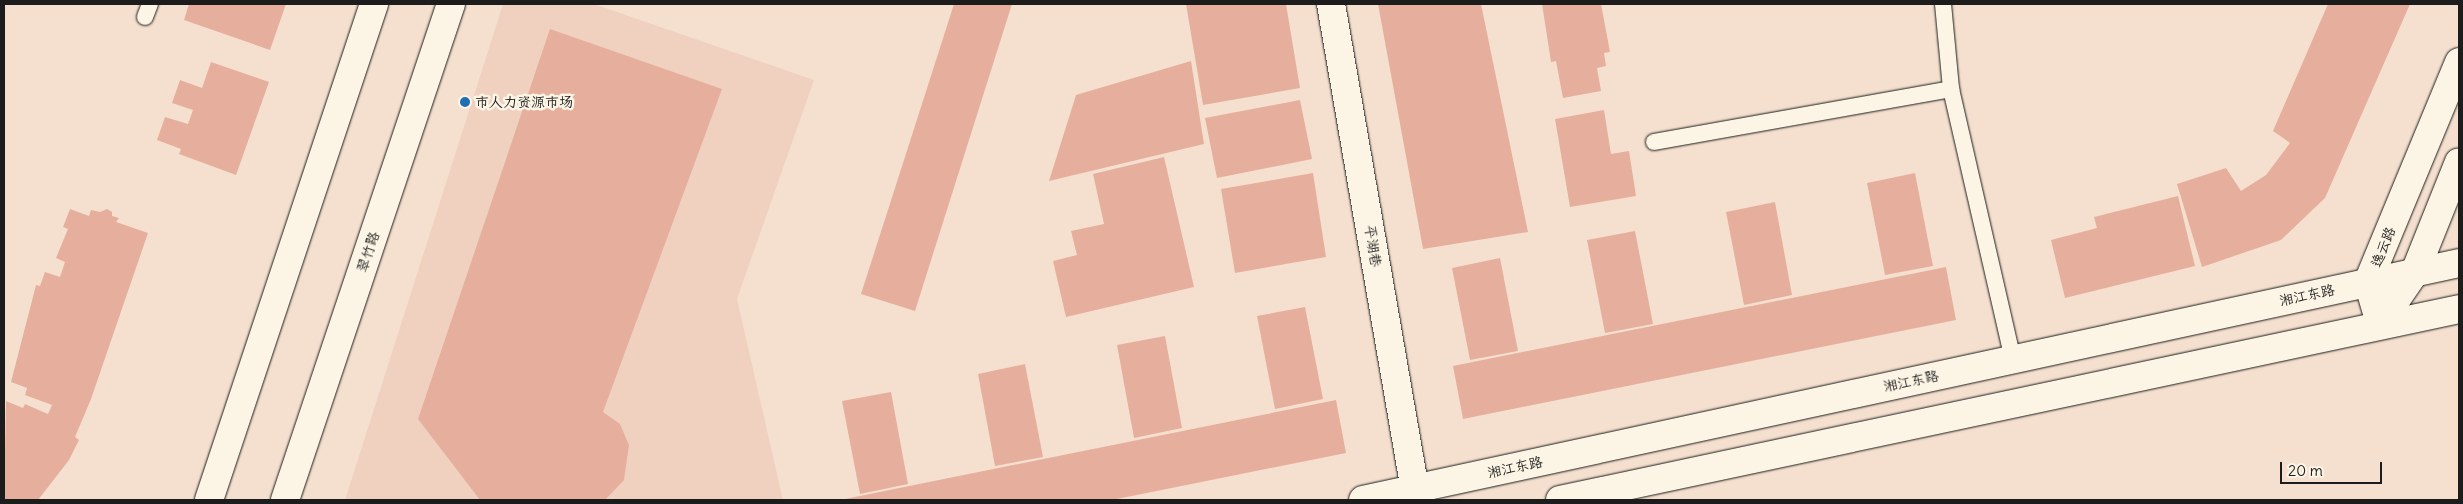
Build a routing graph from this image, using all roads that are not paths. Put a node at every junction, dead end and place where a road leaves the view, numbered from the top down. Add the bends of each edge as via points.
1 (374, 4) edge
2 (451, 4) edge
3 (1331, 4) edge
4 (1943, 4) edge
5 (2459, 62) edge
6 (1951, 89) junction
7 (1654, 142) dead end
8 (2459, 162) edge
9 (2459, 263) edge
10 (2415, 272) junction
11 (2368, 282) junction
12 (2459, 309) edge
13 (2380, 323) junction
14 (2013, 359) junction
15 (1415, 489) junction
16 (209, 500) edge
17 (285, 500) edge
18 (1363, 500) edge
19 (1560, 500) edge

1 - 16 main road
2 - 17 main road, 翠竹路
3 - 15 main road, 平湖巷
4 - 6 lane
5 - 11 main road, 逸云路
6 - 7 lane
6 - 14 lane
8 - 10 main road
9 - 10 main road, 湘江东路
10 - 11 main road, 湘江东路
10 - 13 main road
11 - 13 main road, 逸云路
11 - 14 main road, 湘江东路
12 - 13 main road
13 - 19 main road
14 - 15 main road, 湘江东路
15 - 18 main road, 湘江东路

